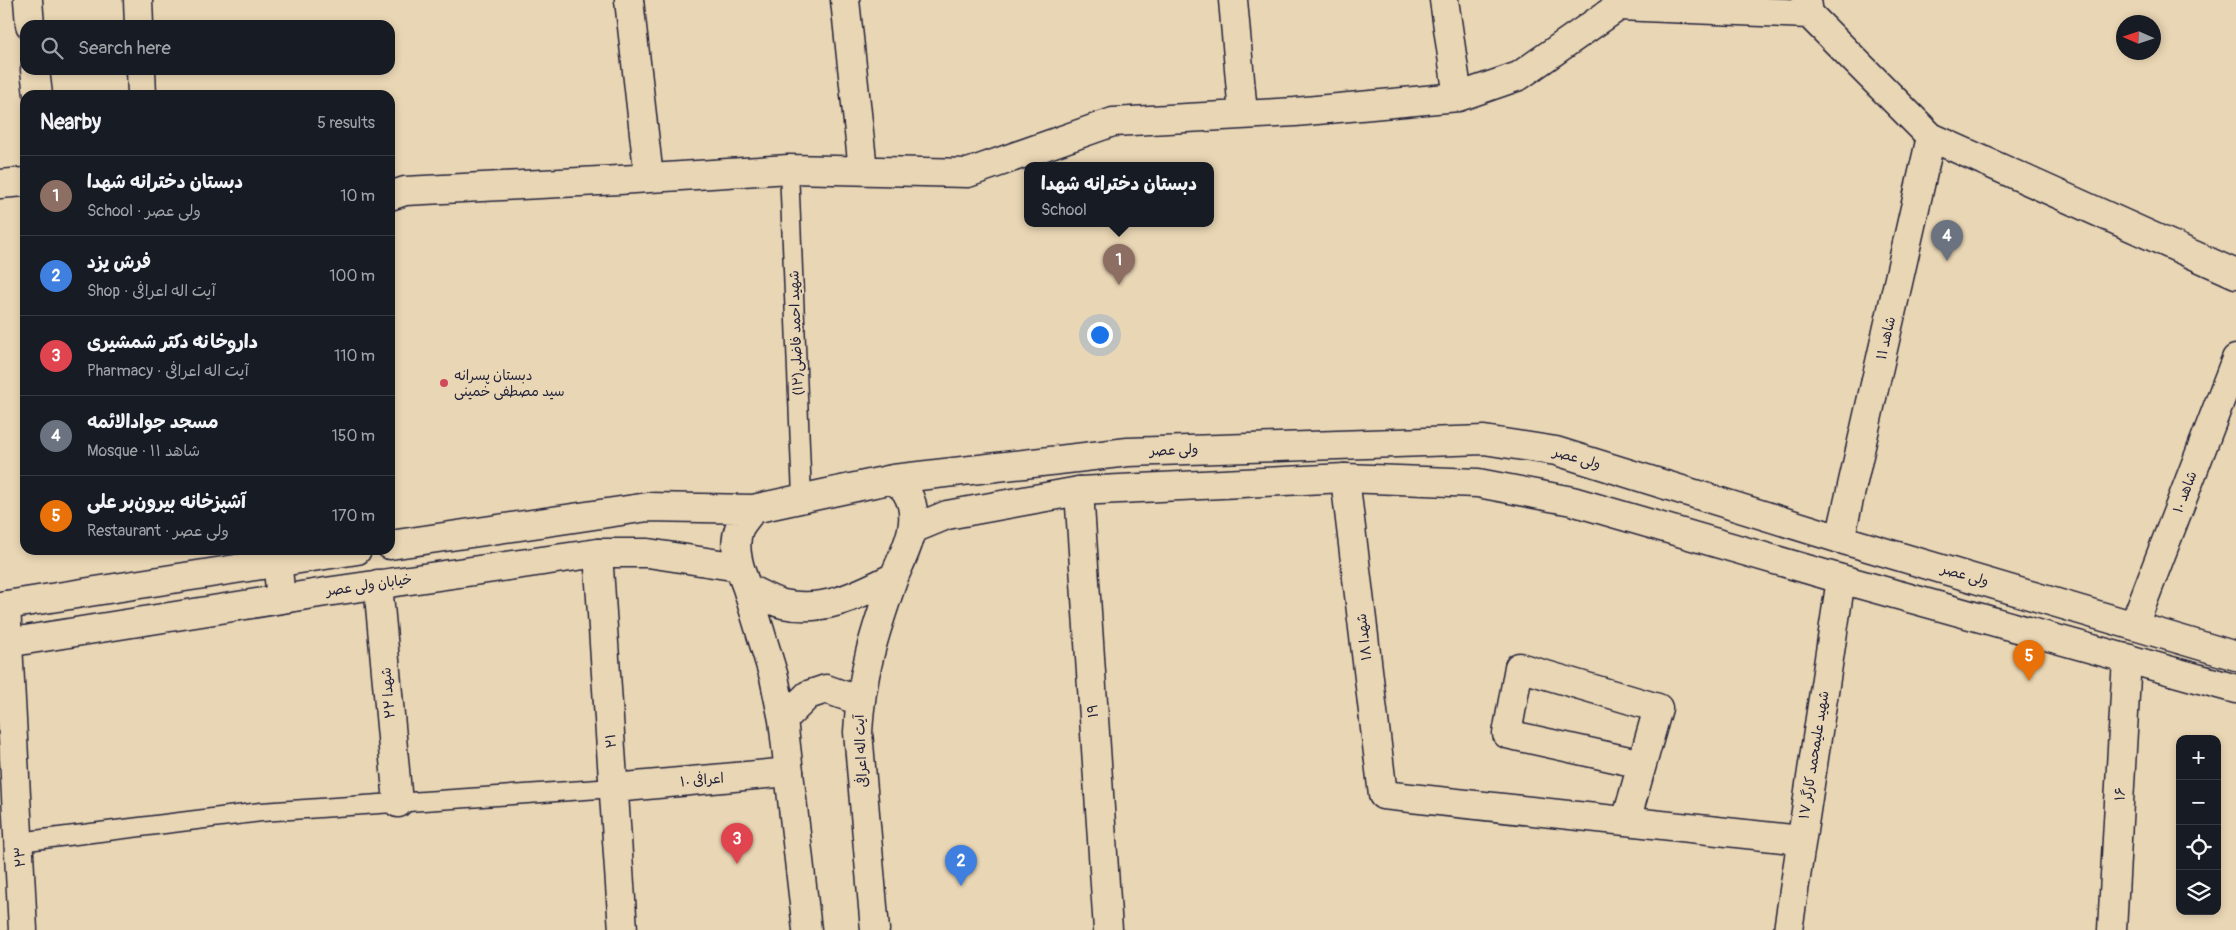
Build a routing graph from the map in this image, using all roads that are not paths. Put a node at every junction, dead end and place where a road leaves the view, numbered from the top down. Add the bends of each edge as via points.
1 (28, 0) edge
2 (138, 0) edge
3 (629, 0) edge
4 (845, 0) edge
5 (1233, 0) edge
6 (1444, 0) edge
7 (1808, 7) edge
8 (30, 20) edge
9 (139, 20) edge
10 (36, 75) edge
11 (141, 75) edge
12 (37, 90) edge
13 (142, 90) edge
14 (1458, 98) junction
15 (1242, 114) junction
16 (1931, 138) junction
17 (790, 169) junction
18 (863, 170) junction
19 (649, 178) junction
20 (20, 182) edge
21 (0, 184) edge
22 (395, 194) edge
23 (2236, 274) edge
24 (2236, 360) edge
25 (1345, 478) junction
26 (893, 479) junction
27 (1079, 491) junction
28 (802, 497) junction
29 (753, 509) junction
30 (913, 529) junction
31 (1840, 539) junction
32 (395, 544) edge
33 (598, 553) junction
34 (290, 555) edge
35 (276, 556) edge
36 (894, 577) junction
37 (743, 578) junction
38 (1841, 579) junction
39 (378, 584) junction
40 (281, 599) junction
41 (3, 606) edge
42 (2134, 625) junction
43 (5, 644) edge
44 (2236, 656) edge
45 (2127, 658) junction
46 (2236, 689) edge
47 (860, 701) junction
48 (783, 720) junction
49 (1642, 764) junction
50 (789, 772) junction
51 (614, 788) junction
52 (398, 803) junction
53 (1626, 821) junction
54 (1802, 840) junction
55 (9, 842) edge
56 (23, 930) edge
57 (624, 930) edge
58 (807, 930) edge
59 (875, 930) edge
60 (1108, 930) edge
61 (1788, 930) edge
62 (2112, 930) edge

1 - 8 street
2 - 9 street
3 - 19 street
4 - 18 street
5 - 15 street
6 - 14 street
7 - 14 street via 1619,6 1519,76
7 - 16 street
10 - 12 street
11 - 13 street
14 - 15 street
15 - 18 street via 1113,122 968,173
16 - 23 street
16 - 31 street, شاهد ۱۱
17 - 18 street
17 - 19 street
17 - 28 lane, شهید احمد فاضلی(۱۲)
19 - 22 street via 405,191
20 - 21 street
24 - 42 street, شاهد ۱۰
25 - 27 street
25 - 38 street via 1478,483 1572,501
25 - 53 street, شهدا ۱۸ via 1383,795
26 - 28 street
26 - 30 street via 906,492 913,510
26 - 31 street, ولی عصر via 1128,452 1484,440 1556,451
27 - 30 street via 947,515
27 - 60 street, ۱۹
28 - 29 street
29 - 32 street via 648,507
29 - 37 street via 739,528 736,546
30 - 36 street
31 - 42 street, ولی عصر
33 - 37 street, خیابان ولی عصر via 648,553
33 - 39 street, خیابان ولی عصر
33 - 51 street, ۲۱
34 - 35 street
35 - 40 street
35 - 41 street
36 - 37 street via 850,599 815,607 782,604
36 - 47 street, آیت اله اعرافی via 865,666
37 - 48 street via 774,677
38 - 45 street
38 - 54 street, شهید علیمحمد کارگر ۱۷
39 - 40 street, خیابان ولی عصر
39 - 52 street, شهدا ۲۲
40 - 43 street, خیابان ولی عصر
41 - 43 street, ۲۳
42 - 44 street, ولی عصر
43 - 55 street, ۲۳
45 - 46 street
45 - 62 street, ۱۶
47 - 48 street via 826,689 808,695
47 - 59 street, آیت اله اعرافی via 858,732
48 - 50 street
49 - 49 street via 1658,708 1519,666 1507,734
49 - 53 street
50 - 51 street, اعرافی ۱۰
50 - 58 street
51 - 52 lane
51 - 57 street, ۲۱
52 - 55 lane via 262,812
53 - 54 street
54 - 61 street, شهید علیمحمد کارگر ۱۷
55 - 56 street, ۲۳

